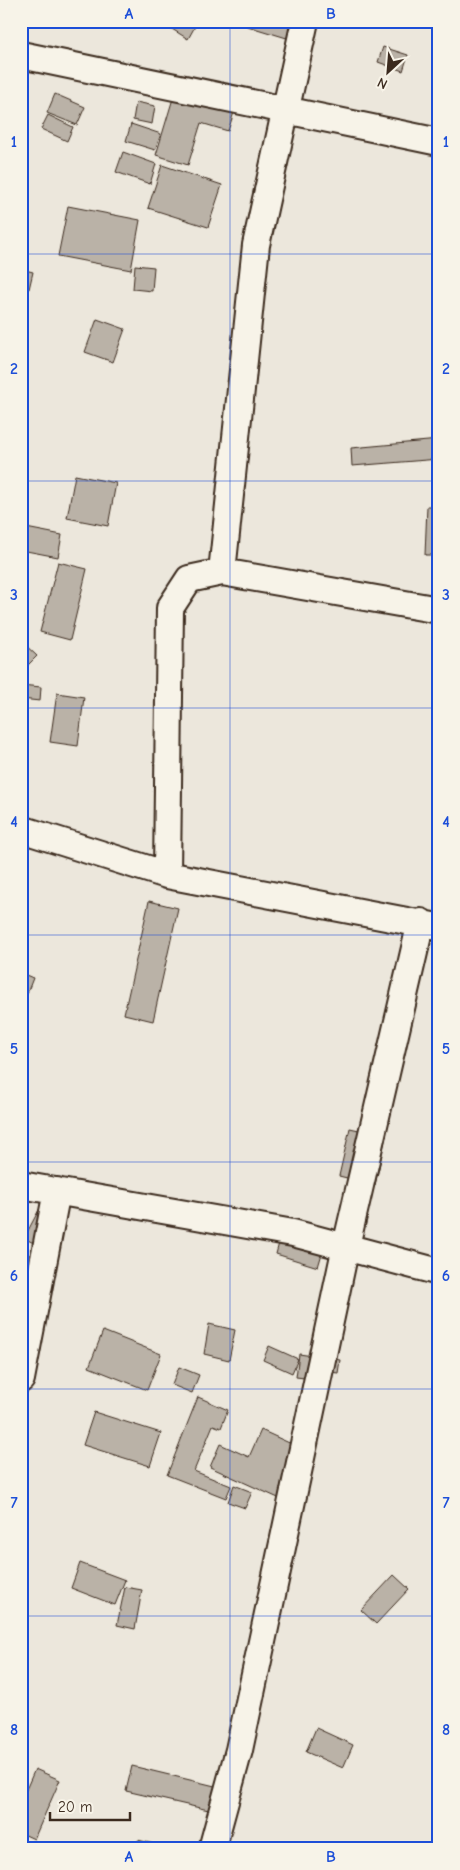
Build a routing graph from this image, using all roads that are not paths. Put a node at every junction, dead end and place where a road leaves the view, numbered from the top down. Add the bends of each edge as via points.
1 (305, 21) edge
2 (21, 55) edge
3 (285, 109) junction
4 (439, 142) edge
5 (222, 572) junction
6 (439, 610) edge
7 (21, 829) edge
8 (167, 875) junction
9 (430, 925) edge
10 (21, 1185) edge
11 (57, 1191) junction
12 (346, 1246) junction
13 (439, 1272) edge
14 (21, 1379) edge
15 (212, 1849) edge

1 - 3 street
2 - 3 street
3 - 4 street
3 - 5 street via 256,245
5 - 6 street
5 - 8 street via 189,579 170,608
7 - 8 street
8 - 9 street
9 - 12 street
10 - 11 street
11 - 12 street via 293,1233
11 - 14 street
12 - 13 street
12 - 15 street via 239,1750

